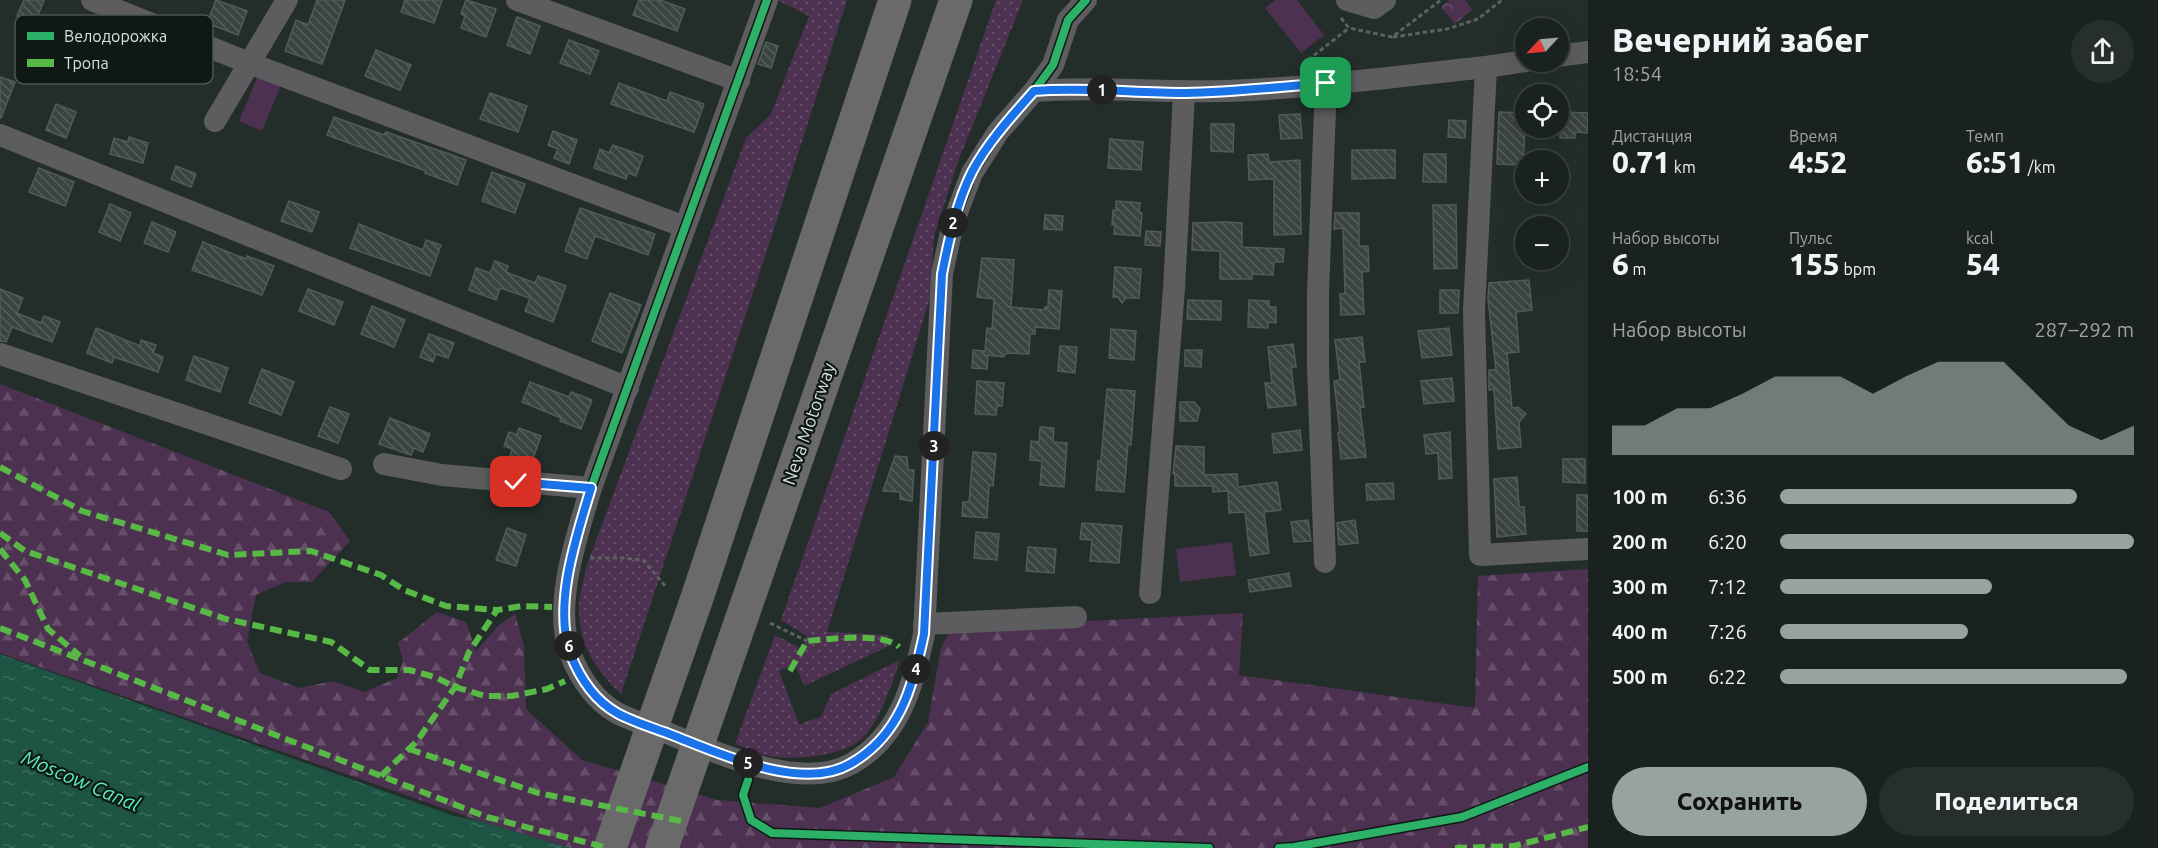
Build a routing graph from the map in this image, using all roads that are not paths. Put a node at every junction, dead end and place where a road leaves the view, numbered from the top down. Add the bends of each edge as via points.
1 (92, 0) edge
2 (287, 0) edge
3 (517, 0) edge
4 (767, 0) edge
5 (895, 0) edge
6 (956, 0) edge
7 (1086, 0) edge
8 (1347, 0) edge
9 (1384, 0) edge
10 (129, 15) edge
11 (213, 49) edge
12 (1588, 52) edge
13 (1569, 55) edge
14 (249, 63) junction
15 (1515, 63) edge
16 (1486, 67) junction
17 (739, 81) junction
18 (1326, 83) junction
19 (1034, 91) junction
20 (1184, 93) junction
21 (215, 121) dead end
22 (0, 135) edge
23 (686, 227) junction
24 (0, 354) edge
25 (628, 388) junction
26 (384, 464) dead end
27 (342, 469) dead end
28 (591, 488) junction
29 (1588, 549) edge
30 (1325, 562) dead end
31 (1150, 593) dead end
32 (1076, 617) dead end
33 (924, 624) junction
34 (610, 848) edge
35 (662, 848) edge

1 - 10 street
2 - 14 street
3 - 17 street
4 - 17 street
5 - 34 highway
6 - 35 highway, Neva Motorway via 757,618
7 - 19 street via 1068,20 1053,65
8 - 9 street via 1374,8
11 - 14 street
12 - 13 street
14 - 21 street
14 - 23 street
15 - 16 street
16 - 18 street
16 - 29 street via 1474,311 1480,555
17 - 23 street
18 - 20 street
18 - 30 street via 1318,292
19 - 20 street
19 - 33 street via 998,132 972,173 951,233 942,274
20 - 31 street via 1174,289
22 - 25 street
23 - 25 street
24 - 27 street
25 - 28 street
26 - 28 street via 442,475
28 - 33 street via 571,554 565,623 570,651 580,674 592,692 616,712 750,764 818,774 849,765 873,748 894,724 911,690
32 - 33 street

